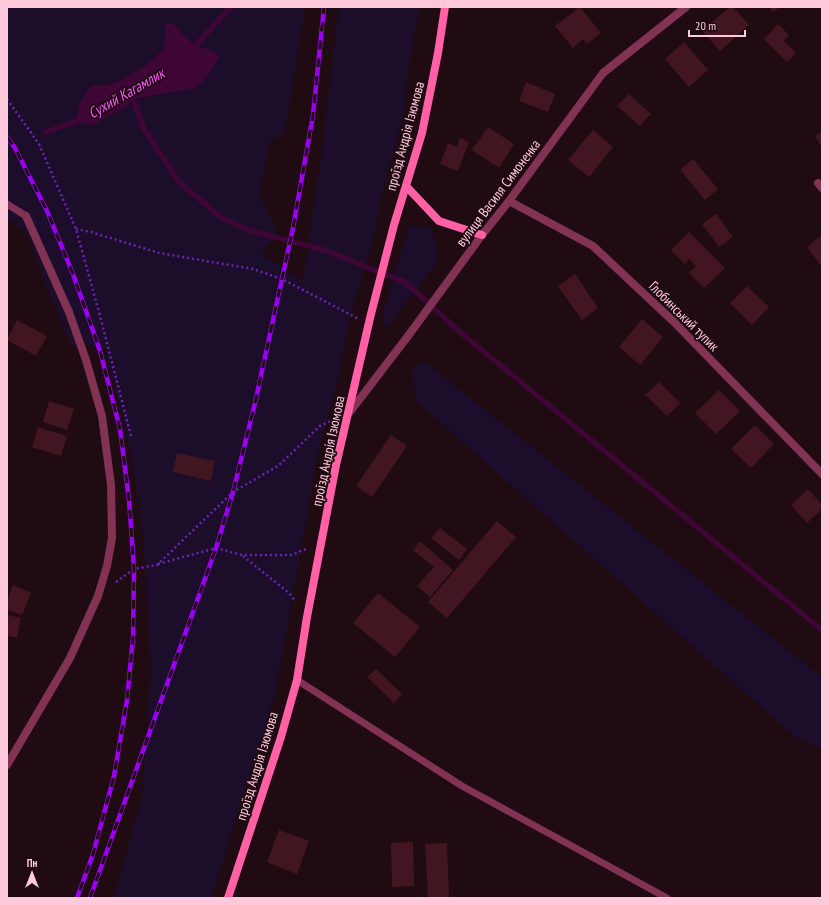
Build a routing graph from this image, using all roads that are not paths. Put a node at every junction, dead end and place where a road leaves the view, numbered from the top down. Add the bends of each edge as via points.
1 (445, 7) edge
2 (686, 7) edge
3 (406, 186) junction
4 (509, 201) junction
5 (7, 204) edge
6 (26, 216) joint
7 (482, 235) junction
8 (349, 413) junction
9 (822, 474) edge
10 (297, 680) junction
11 (7, 764) edge
12 (228, 898) edge
13 (667, 898) edge

1 - 3 street, проїзд Андрія Ізюмова via 422,133
2 - 4 street, вулиця Василя Симоненка via 603,73
3 - 7 street via 439,221
3 - 8 street, проїзд Андрія Ізюмова via 371,314
4 - 7 street, вулиця Василя Симоненка
4 - 9 street, Глобинський тупик via 593,246 674,322
5 - 6 lane
6 - 11 street via 69,312 102,416 111,485 112,538 98,596 70,658
7 - 8 street, вулиця Василя Симоненка
8 - 10 street, проїзд Андрія Ізюмова via 336,465
10 - 12 street, проїзд Андрія Ізюмова
10 - 13 lane via 462,786

